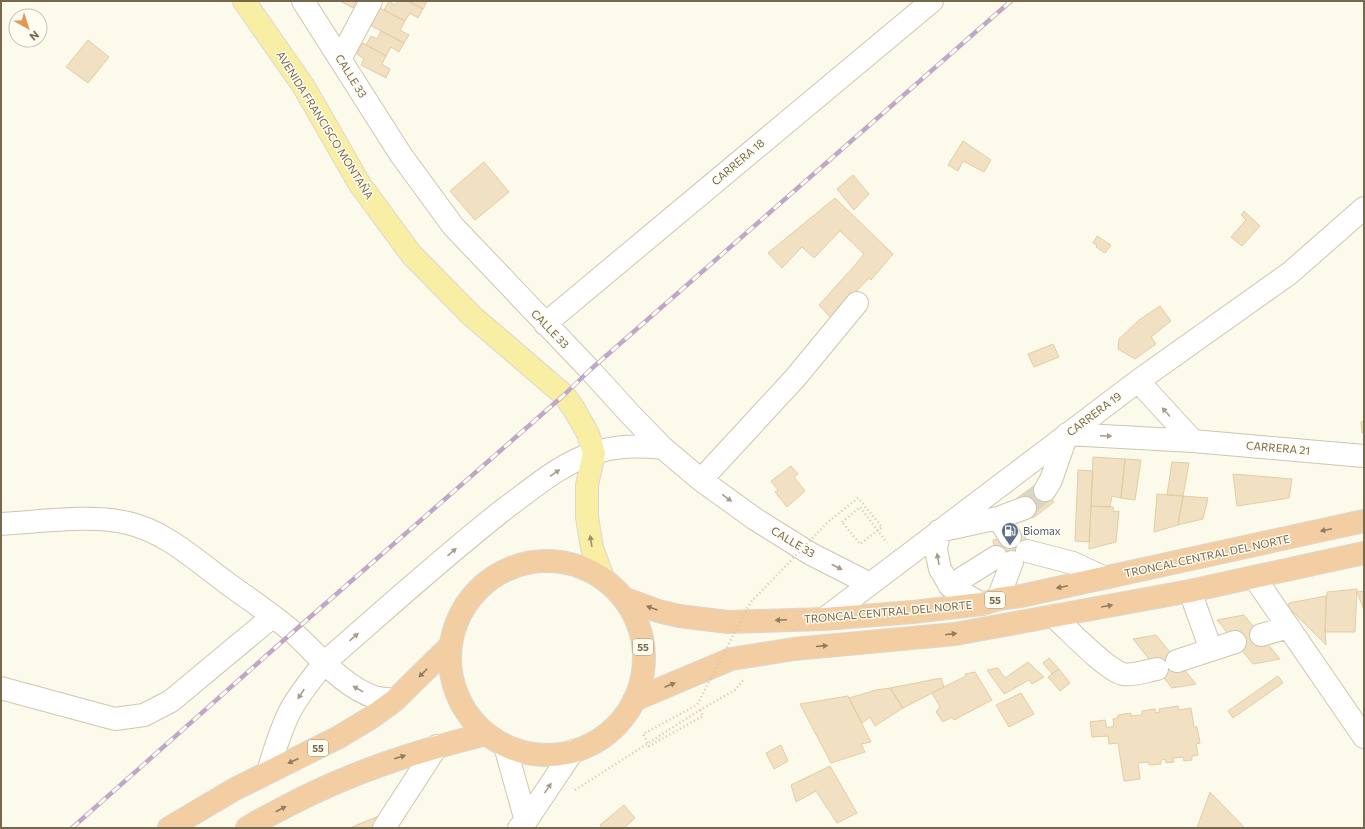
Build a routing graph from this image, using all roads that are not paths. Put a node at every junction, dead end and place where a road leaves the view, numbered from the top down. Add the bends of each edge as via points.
1 (244, 1) edge
2 (303, 1) edge
3 (371, 1) edge
4 (932, 1) edge
5 (340, 59) junction
6 (1364, 208) edge
7 (857, 303) dead end
8 (545, 324) junction
9 (1138, 381) junction
10 (1067, 434) junction
11 (1193, 441) junction
12 (663, 448) junction
13 (594, 453) junction
14 (1364, 456) edge
15 (701, 480) junction
16 (1044, 490) tunnel mouth
17 (1025, 508) tunnel mouth
18 (998, 518) junction
19 (1364, 521) edge
20 (1, 524) edge
21 (939, 531) junction
22 (1010, 537) dead end
23 (1364, 553) edge
24 (1012, 557) junction
25 (1254, 576) junction
26 (603, 578) junction
27 (1105, 578) junction
28 (870, 584) junction
29 (950, 586) junction
30 (1190, 591) junction
31 (623, 598) junction
32 (990, 602) junction
33 (1053, 616) junction
34 (272, 617) junction
35 (824, 619) junction
36 (1289, 627) junction
37 (1261, 635) dead end
38 (1235, 642) dead end
39 (451, 645) junction
40 (1212, 650) junction
41 (1177, 661) dead end
42 (324, 662) junction
43 (1157, 669) dead end
44 (1, 688) edge
45 (395, 700) junction
46 (634, 700) junction
47 (486, 734) junction
48 (1364, 737) edge
49 (437, 746) junction
50 (505, 746) junction
51 (573, 751) junction
52 (268, 772) junction
53 (522, 824) edge
54 (258, 826) edge
55 (169, 828) edge
56 (384, 828) edge

1 - 13 main road, AVENIDA FRANCISCO MONTAÑA via 304,87 359,183 411,254 472,316 564,395 588,434
2 - 5 street, CALLE 33
3 - 5 street
4 - 8 street, CARRERA 18
5 - 8 street, CALLE 33 via 401,155 453,226
6 - 9 street, CARRERA 19 via 1290,273
7 - 15 street via 796,377
8 - 12 street, CALLE 33
9 - 10 street, CARRERA 19
11 -> 9 street
10 -> 11 street, CARRERA 21
10 - 16 street via 1051,480
10 - 21 street, CARRERA 19
11 - 14 street, CARRERA 21
12 - 13 street via 618,447
12 - 15 street, CALLE 33
26 -> 13 main road, AVENIDA FRANCISCO MONTAÑA via 592,548 587,517 587,485
42 -> 13 street via 481,527 530,489 566,465
15 -> 28 street, CALLE 33 via 755,519 811,554
17 - 18 street
18 - 21 street
18 - 22 street
19 -> 27 highway, TRONCAL CENTRAL DEL NORTE / 55
20 - 34 street via 95,519 128,522 153,532 176,546
21 - 28 street, CARRERA 19
29 -> 21 street via 940,569 936,550
23 - 25 highway, 55
24 - 27 street via 1073,563
24 - 29 street
24 - 32 street
25 - 30 highway, 55
25 - 36 street
26 - 31 highway, 55
26 - 39 highway, 55 via 566,563 547,561 527,563 508,569 491,579 464,608
27 -> 32 highway, TRONCAL CENTRAL DEL NORTE / 55
28 - 35 street, CARRERA 19
29 - 32 street
33 -> 30 highway, 55
30 - 40 street
35 -> 31 highway, TRONCAL CENTRAL DEL NORTE / 55 via 728,622 700,620 658,611
31 - 46 highway, 55 via 632,610 638,625 644,655 640,686
32 - 35 highway, TRONCAL CENTRAL DEL NORTE / 55 via 913,612
33 - 43 street via 1116,672 1131,674
46 -> 33 highway, 55 via 731,659 794,649 954,634
34 - 42 street via 293,632
34 - 44 street via 171,700 144,715 115,719
36 - 37 street
36 - 48 street
38 - 40 street
39 -> 45 highway, 55
39 - 47 highway, 55 via 450,662 457,694 464,709
40 - 41 street
45 -> 42 street via 375,697 357,689
42 -> 52 street via 290,712 277,741
45 -> 52 highway, 55 via 339,737
46 - 51 highway, 55 via 609,732 586,747
47 - 49 highway
47 - 50 highway, 55
54 -> 49 highway via 310,793 391,760
49 - 56 street
50 - 51 highway, 55 via 521,752 538,754
50 - 53 street
53 -> 51 street
52 - 55 highway, 55

